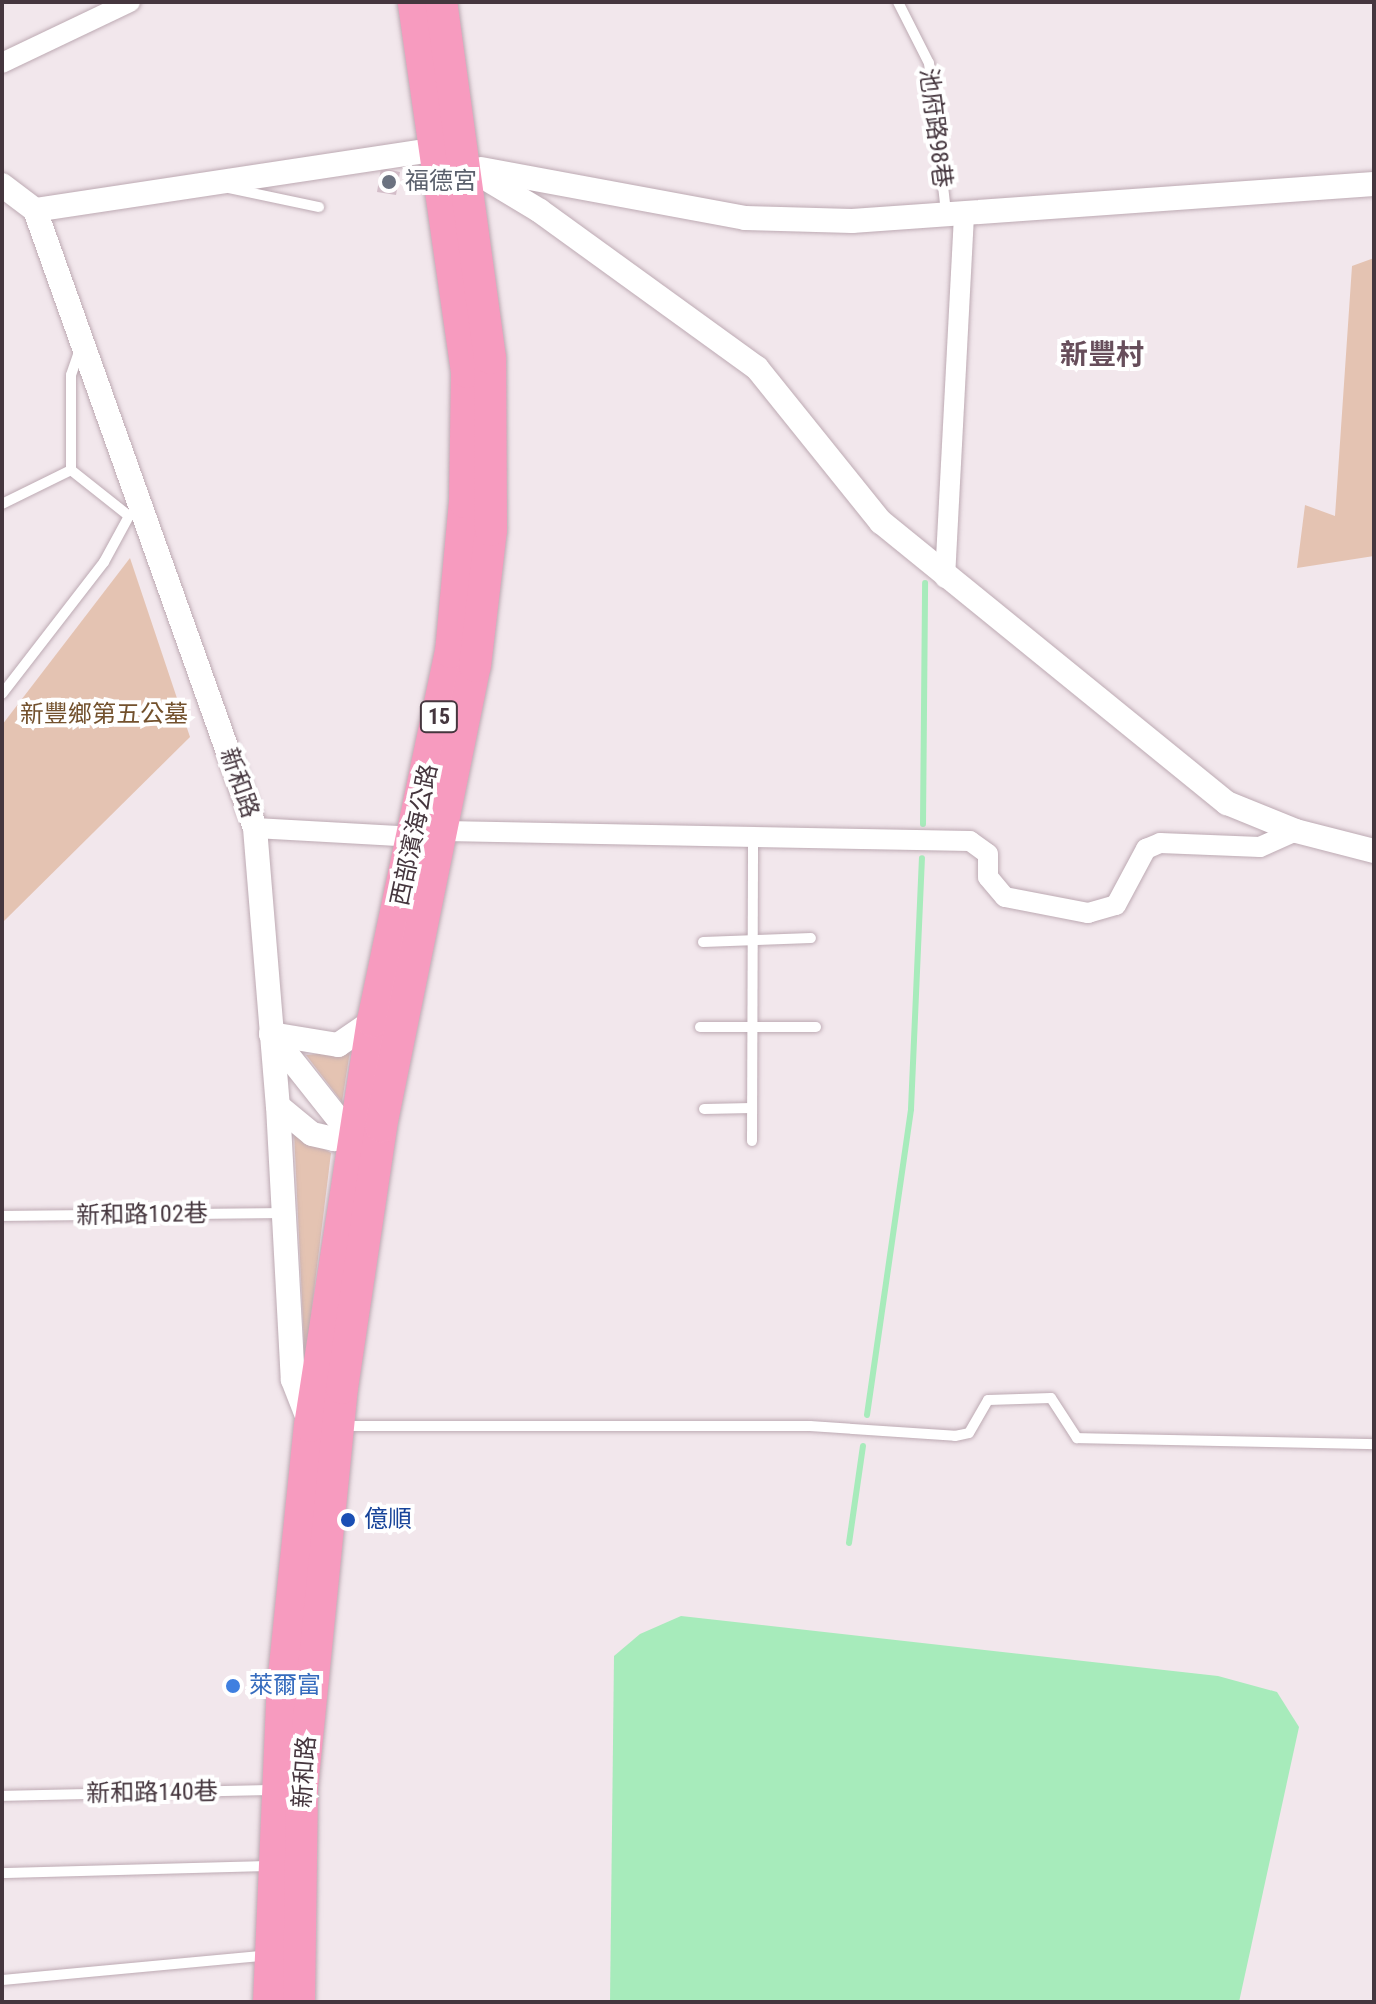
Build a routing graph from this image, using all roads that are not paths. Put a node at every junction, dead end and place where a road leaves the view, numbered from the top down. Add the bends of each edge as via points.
1 (130, 2) edge
2 (414, 2) edge
3 (441, 2) edge
4 (898, 2) edge
5 (2, 63) edge
6 (437, 149) junction
7 (467, 167) junction
8 (206, 184) junction
9 (1374, 184) edge
10 (2, 185) edge
11 (319, 207) dead end
12 (35, 210) junction
13 (955, 213) junction
14 (83, 340) junction
15 (71, 470) junction
16 (2, 504) edge
17 (136, 508) junction
18 (945, 578) junction
19 (2, 694) edge
20 (255, 828) junction
21 (1296, 831) junction
22 (430, 834) junction
23 (753, 838) junction
24 (1374, 851) edge
25 (811, 938) dead end
26 (703, 942) dead end
27 (753, 943) junction
28 (373, 1021) junction
29 (700, 1027) dead end
30 (816, 1027) dead end
31 (753, 1028) junction
32 (271, 1034) junction
33 (278, 1106) junction
34 (752, 1108) junction
35 (704, 1109) dead end
36 (368, 1130) junction
37 (752, 1141) dead end
38 (281, 1213) junction
39 (2, 1216) edge
40 (324, 1426) junction
41 (1374, 1444) edge
42 (290, 1789) junction
43 (2, 1796) edge
44 (274, 1866) junction
45 (2, 1873) edge
46 (271, 1954) junction
47 (2, 1980) edge
48 (269, 2002) edge
49 (299, 2002) edge

1 - 5 street
2 - 6 main road, 西部濱海公路 / 15
3 - 7 main road, 西部濱海公路 / 15
4 - 13 lane, 池府路98巷 via 929,63
6 - 7 street
6 - 8 street
6 - 22 main road, 西部濱海公路 / 15 via 467,372 465,502
7 - 13 street via 745,218 852,221
7 - 18 street via 540,211 757,368 881,522
7 - 22 main road, 西部濱海公路 / 15 via 490,358 491,530 475,666
8 - 11 lane
8 - 12 street
9 - 13 street
10 - 12 street
12 - 14 street, 新和路
13 - 18 street
14 - 15 lane via 71,375
14 - 17 street, 新和路
15 - 16 lane
15 - 17 lane
17 - 19 lane via 104,562
17 - 20 street, 新和路
18 - 21 street via 1227,803
20 - 22 street
20 - 32 street, 新和路
21 - 23 street via 1260,847 1160,843 1146,849 1116,905 1088,913 1005,897 988,877 988,854 977,842
21 - 24 street
22 - 23 street
22 - 28 main road, 西部濱海公路 / 15
22 - 36 main road, 西部濱海公路 / 15
23 - 27 lane
25 - 27 lane
26 - 27 lane
27 - 31 lane
28 - 32 street via 338,1045
28 - 36 main road, 西部濱海公路 / 15
29 - 31 lane
30 - 31 lane
31 - 34 lane
32 - 33 street, 新和路
32 - 36 street
33 - 36 street via 312,1134 334,1139
33 - 38 street, 新和路
34 - 35 lane
34 - 37 lane
36 - 40 main road, 西部濱海公路 / 15
36 - 40 main road, 西部濱海公路 / 15 via 373,1176
38 - 39 lane, 新和路102巷
38 - 40 street, 新和路 via 293,1380
40 - 41 lane via 810,1426 955,1436 969,1433 988,1400 1051,1398 1077,1438
40 - 42 main road, 新和路 / 15
42 - 43 lane, 新和路140巷
42 - 44 main road, 新和路 / 15
42 - 49 main road, 新和路 / 15
44 - 45 lane
44 - 46 main road, 新和路 / 15
46 - 47 lane
46 - 48 main road, 新和路 / 15

